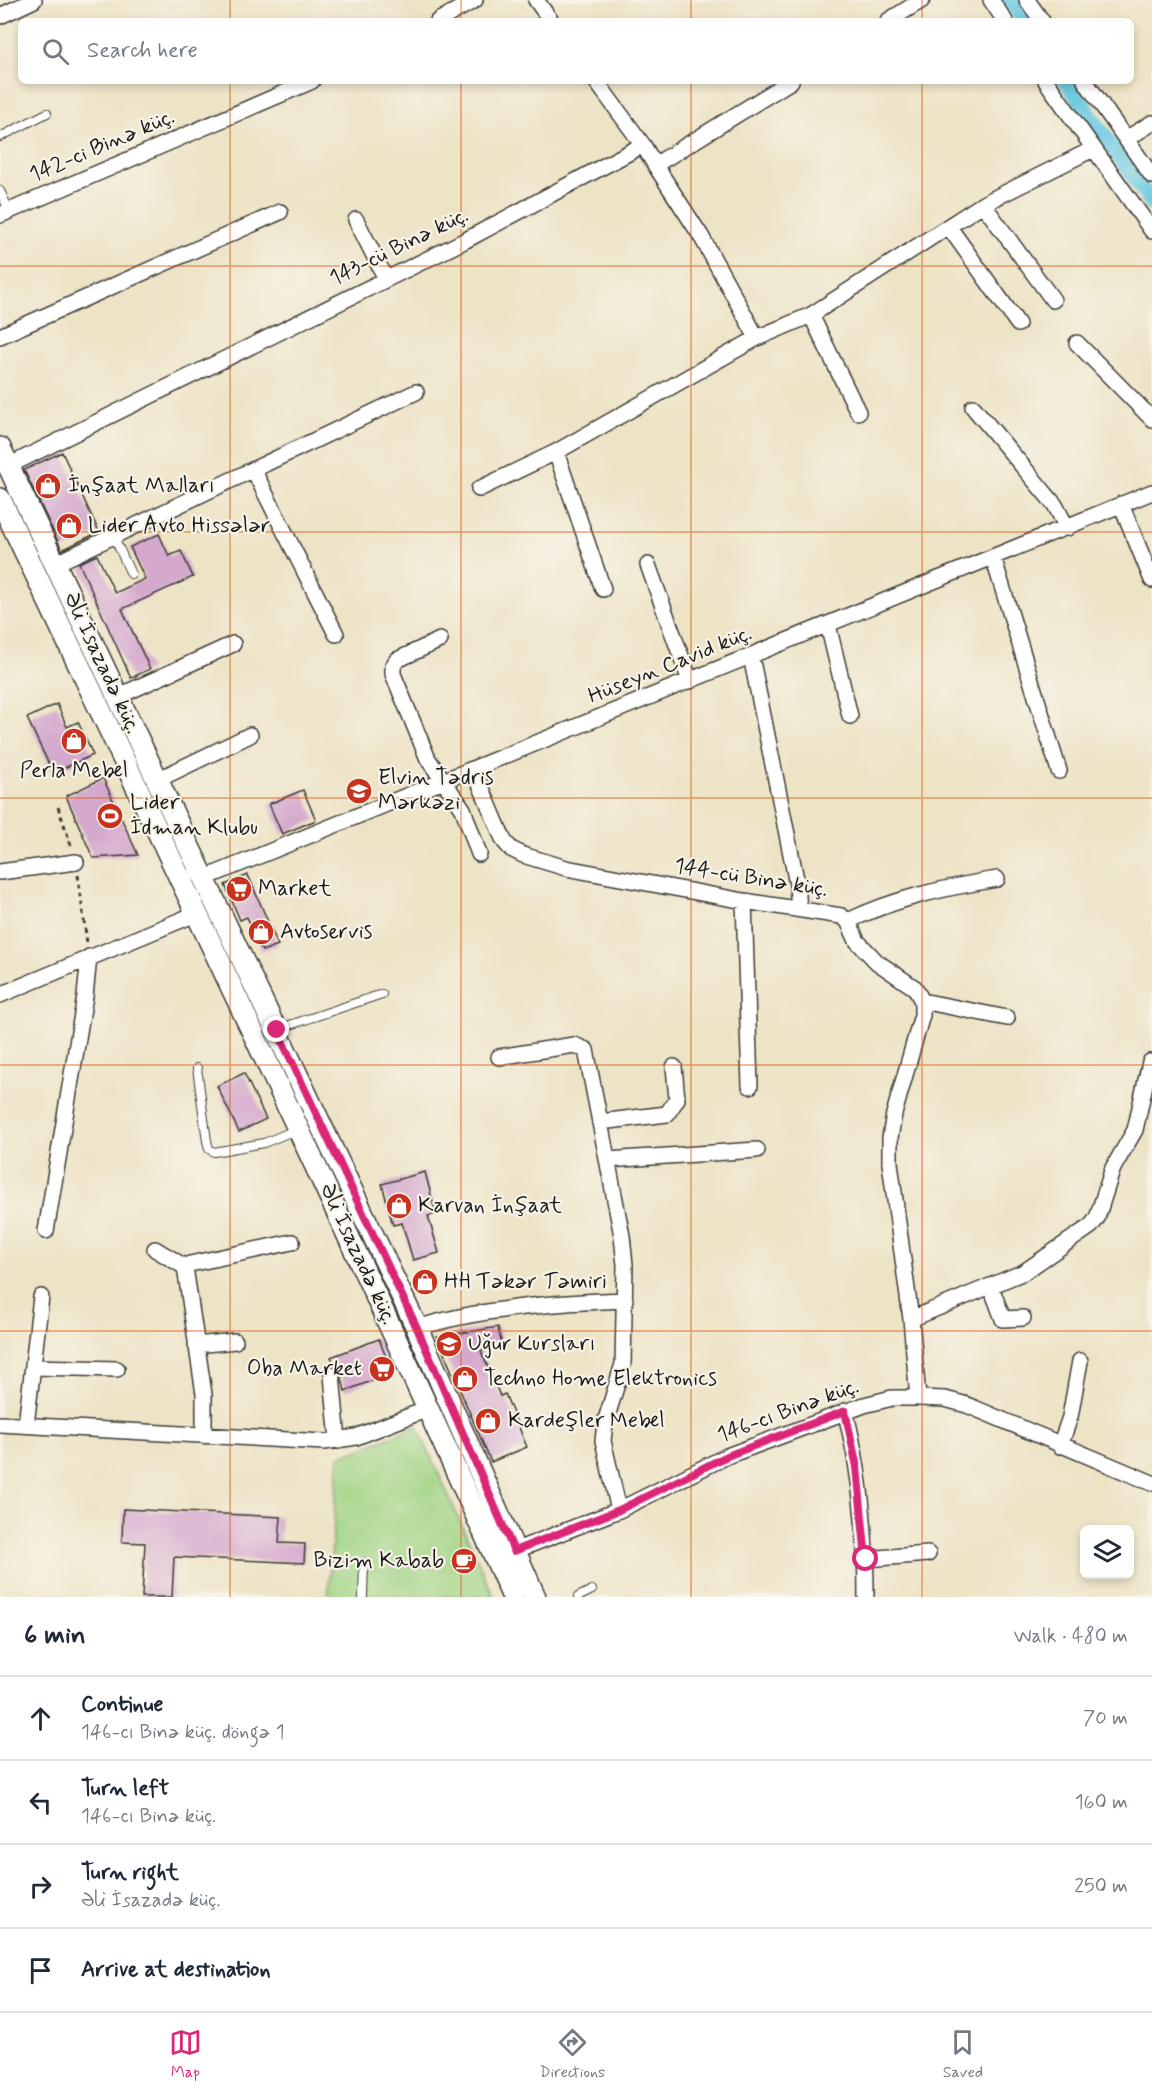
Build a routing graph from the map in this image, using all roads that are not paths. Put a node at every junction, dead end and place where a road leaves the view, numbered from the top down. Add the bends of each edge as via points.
1 (34, 0) edge
2 (475, 0) edge
3 (536, 0) edge
4 (922, 0) edge
5 (991, 0) edge
6 (1027, 0) edge
7 (0, 16) edge
8 (443, 18) edge
9 (549, 18) edge
10 (893, 18) edge
11 (1003, 18) edge
12 (1040, 18) edge
13 (305, 84) edge
14 (598, 84) edge
15 (786, 84) edge
16 (1048, 84) edge
17 (1087, 84) edge
18 (47, 113) dead end
19 (1152, 123) edge
20 (0, 138) edge
21 (1126, 139) junction
22 (643, 145) junction
23 (1093, 149) junction
24 (655, 165) junction
25 (1152, 176) edge
26 (0, 191) edge
27 (983, 204) junction
28 (280, 212) dead end
29 (4, 213) edge
30 (356, 219) dead end
31 (949, 226) junction
32 (1152, 231) edge
33 (386, 279) junction
34 (1053, 300) dead end
35 (811, 315) junction
36 (1018, 324) dead end
37 (0, 336) edge
38 (757, 338) junction
39 (1077, 343) dead end
40 (416, 392) dead end
41 (973, 407) dead end
42 (858, 412) dead end
43 (1152, 419) edge
44 (556, 453) junction
45 (4, 457) edge
46 (254, 471) junction
47 (478, 489) dead end
48 (1152, 492) edge
49 (0, 499) edge
50 (1121, 504) junction
51 (1067, 528) junction
52 (114, 537) junction
53 (993, 557) junction
54 (55, 564) junction
55 (648, 565) dead end
56 (131, 574) dead end
57 (1152, 580) edge
58 (603, 589) dead end
59 (828, 625) junction
60 (336, 634) dead end
61 (441, 640) dead end
62 (233, 644) dead end
63 (751, 656) junction
64 (690, 681) junction
65 (118, 696) junction
66 (850, 716) dead end
67 (250, 735) dead end
68 (474, 770) junction
69 (1059, 771) dead end
70 (157, 780) junction
71 (444, 783) junction
72 (479, 854) dead end
73 (76, 862) road end
74 (0, 872) edge
75 (205, 878) junction
76 (997, 879) dead end
77 (186, 887) junction
78 (744, 901) junction
79 (217, 904) junction
80 (799, 909) junction
81 (198, 913) junction
82 (848, 921) junction
83 (89, 957) junction
84 (382, 994) dead end
85 (0, 995) edge
86 (922, 1001) junction
87 (1007, 1018) dead end
88 (277, 1030) junction
89 (499, 1057) dead end
90 (1150, 1062) dead end
91 (674, 1067) dead end
92 (197, 1068) dead end
93 (750, 1086) dead end
94 (600, 1122) junction
95 (299, 1128) junction
96 (758, 1150) dead end
97 (607, 1160) junction
98 (46, 1231) dead end
99 (292, 1242) dead end
100 (154, 1249) dead end
101 (184, 1267) junction
102 (991, 1287) junction
103 (41, 1297) dead end
104 (625, 1300) junction
105 (1023, 1318) dead end
106 (911, 1319) junction
107 (417, 1328) junction
108 (235, 1341) dead end
109 (196, 1345) junction
110 (1080, 1361) dead end
111 (33, 1367) junction
112 (117, 1369) dead end
113 (332, 1375) dead end
114 (918, 1398) junction
115 (439, 1404) junction
116 (845, 1411) junction
117 (0, 1424) edge
118 (26, 1425) junction
119 (204, 1436) junction
120 (338, 1441) junction
121 (1060, 1446) junction
122 (1152, 1483) edge
123 (619, 1510) junction
124 (514, 1551) junction
125 (928, 1554) dead end
126 (866, 1559) junction
127 (364, 1563) dead end
128 (592, 1590) dead end
129 (363, 1597) edge
130 (513, 1597) edge
131 (535, 1597) edge
132 (578, 1597) edge
133 (866, 1597) edge

1 - 7 street
2 - 8 street
3 - 9 street
4 - 10 street
5 - 11 street
6 - 12 street
13 - 29 street, 142-ci Binə küç.
14 - 22 street
15 - 24 street
16 - 23 street
17 - 21 street
18 - 20 lane
19 - 21 street
21 - 25 street
22 - 24 street
22 - 33 street, 143-cü Binə küç.
23 - 27 street
23 - 32 street
24 - 38 street via 701,236
26 - 29 lane
27 - 31 street
27 - 34 street
28 - 37 street
30 - 33 street
31 - 35 street
31 - 36 street
33 - 45 street, 143-cü Binə küç.
35 - 38 street
35 - 42 street
38 - 44 street
39 - 43 street
40 - 46 street
41 - 51 street via 1054,505
44 - 47 street
44 - 58 street
45 - 54 main road, Əli İsazadə küç.
46 - 52 street
46 - 60 street
48 - 50 street, Hüseyn Cavid küç.
49 - 77 main road, Əli İsazadə küç.
50 - 51 street, Hüseyn Cavid küç.
50 - 57 street
51 - 53 street, Hüseyn Cavid küç.
52 - 54 street
52 - 56 lane
53 - 59 street, Hüseyn Cavid küç.
53 - 69 street
54 - 65 main road, Əli İsazadə küç.
55 - 64 street
59 - 63 street, Hüseyn Cavid küç.
59 - 66 street
61 - 71 street via 397,660 393,674 428,759
62 - 65 street
63 - 64 street, Hüseyn Cavid küç.
63 - 80 street
64 - 68 street, Hüseyn Cavid küç.
65 - 70 main road, Əli İsazadə küç.
67 - 70 street
68 - 71 street, Hüseyn Cavid küç.
68 - 78 street, 144-cü Binə küç. via 504,841 517,852 566,868
70 - 75 main road, Əli İsazadə küç.
71 - 72 street via 463,809
71 - 75 street, Hüseyn Cavid küç.
73 - 74 street
75 - 77 main road
75 - 79 main road, Əli İsazadə küç.
76 - 82 street via 933,889 886,903
77 - 81 main road, Əli İsazadə küç.
78 - 80 street, 144-cü Binə küç.
78 - 93 street
79 - 81 main road
79 - 88 main road, Əli İsazadə küç.
80 - 82 street, 144-cü Binə küç.
81 - 83 street
81 - 95 main road, Əli İsazadə küç.
82 - 86 street, 144-cü Binə küç. via 857,941 877,962 915,988
83 - 85 street
83 - 98 street
84 - 88 lane
86 - 87 street
86 - 106 street via 922,1015 890,1138
88 - 107 main road, Əli İsazadə küç.
89 - 94 street via 581,1046 586,1050
90 - 102 street via 1135,1130 1113,1168 1097,1218 1068,1244
91 - 94 street via 677,1099 667,1114
92 - 95 lane via 207,1141 214,1152 264,1143
94 - 97 street
95 - 115 main road, Əli İsazadə küç.
96 - 97 street
97 - 104 street via 622,1236
99 - 101 street
100 - 101 street
101 - 109 street
102 - 105 street via 1003,1319
102 - 106 street
103 - 111 street
104 - 107 street via 456,1317
104 - 123 street via 622,1371 603,1441
106 - 114 street
107 - 115 main road, Əli İsazadə küç.
108 - 109 street
109 - 119 street via 204,1394
110 - 121 street via 1070,1417
111 - 112 street
111 - 118 street
113 - 120 street
114 - 116 street, 146-cı Binə küç. via 892,1398
114 - 121 street, 146-cı Binə küç. via 967,1405
115 - 120 street
115 - 124 main road, Əli İsazadə küç.
115 - 130 main road, Əli İsazadə küç.
116 - 123 street, 146-cı Binə küç. via 727,1456
116 - 126 street via 857,1467
117 - 118 street
118 - 119 street
119 - 120 street
121 - 122 street, 146-cı Binə küç.
123 - 124 street, 146-cı Binə küç.
124 - 131 main road, Əli İsazadə küç.
125 - 126 street
126 - 133 street
127 - 129 lane
128 - 132 lane

